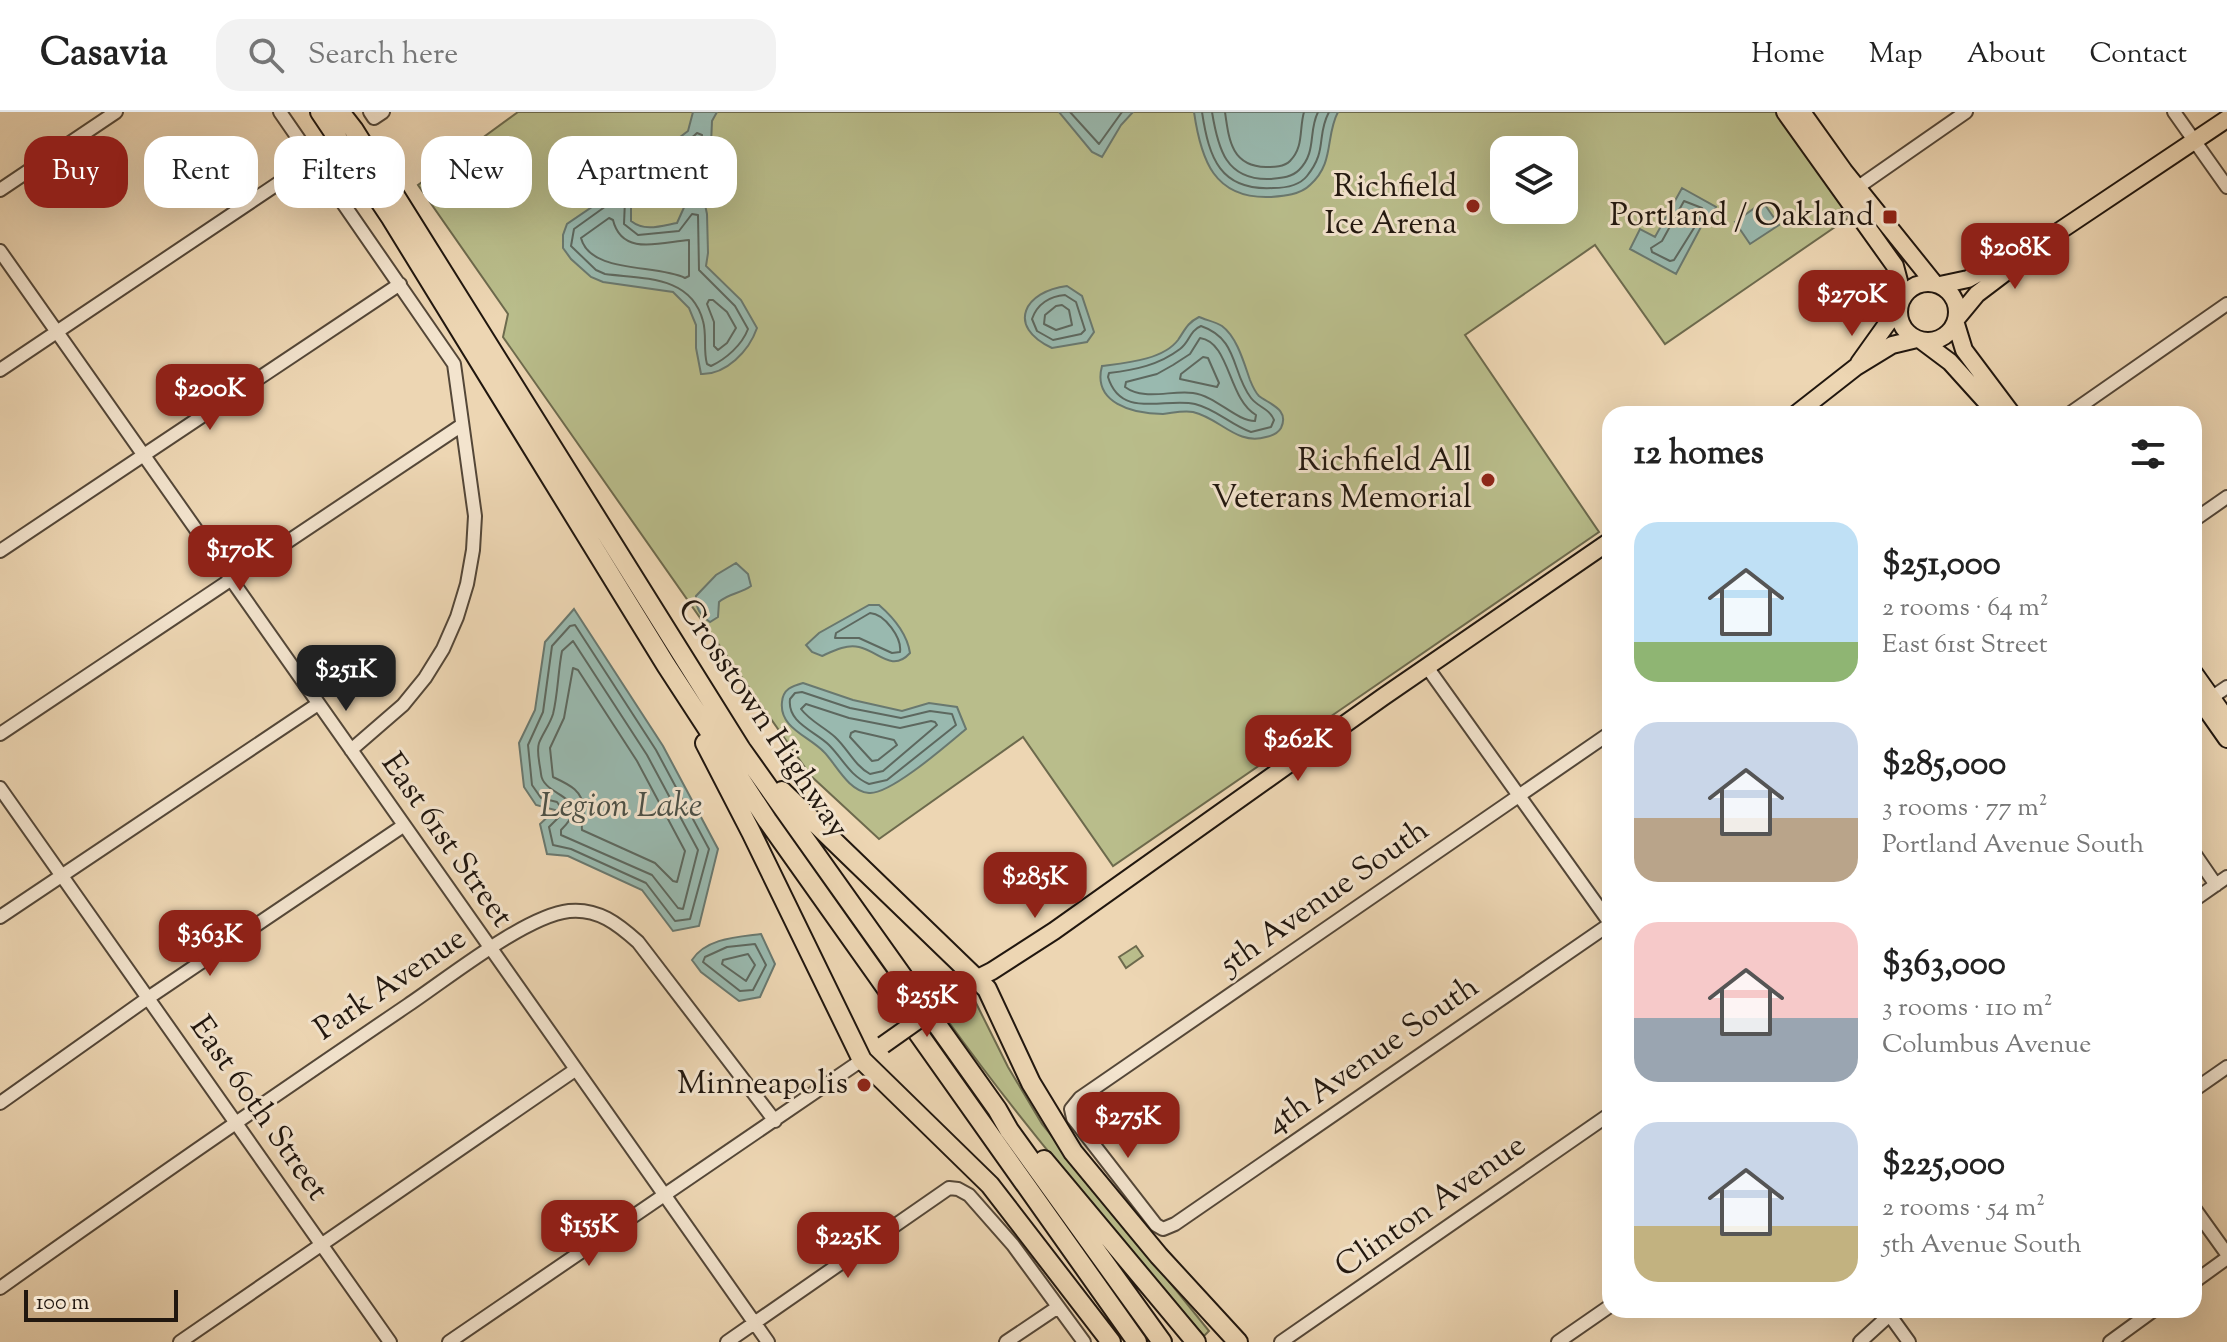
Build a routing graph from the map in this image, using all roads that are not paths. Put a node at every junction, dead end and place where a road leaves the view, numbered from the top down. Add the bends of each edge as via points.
1 (116, 112) edge
2 (280, 112) edge
3 (320, 112) edge
4 (340, 112) edge
5 (1785, 112) edge
6 (1802, 112) edge
7 (1966, 112) edge
8 (2174, 112) edge
9 (2227, 119) edge
10 (296, 136) edge
11 (2194, 141) junction
12 (274, 186) edge
13 (2227, 187) edge
14 (0, 190) edge
15 (1851, 192) junction
16 (347, 208) edge
17 (2061, 230) junction
18 (0, 251) edge
19 (400, 284) junction
20 (1937, 284) junction
21 (2227, 304) edge
22 (1900, 305) junction
23 (1957, 320) junction
24 (58, 331) junction
25 (1919, 340) junction
26 (1856, 367) junction
27 (0, 370) edge
28 (1806, 406) edge
29 (1990, 406) edge
30 (2006, 406) edge
31 (2080, 406) edge
32 (462, 425) junction
33 (144, 454) junction
34 (2227, 497) edge
35 (2202, 514) edge
36 (1602, 547) edge
37 (0, 551) edge
38 (231, 578) junction
39 (666, 665) junction
40 (1427, 667) junction
41 (2227, 687) edge
42 (2203, 698) edge
43 (318, 704) junction
44 (2227, 720) edge
45 (0, 734) edge
46 (1602, 738) edge
47 (2227, 739) edge
48 (741, 749) junction
49 (351, 750) junction
50 (0, 788) edge
51 (1518, 796) junction
52 (403, 826) junction
53 (2202, 865) edge
54 (62, 876) junction
55 (2227, 877) edge
56 (2216, 885) junction
57 (2202, 895) edge
58 (1602, 912) edge
59 (0, 917) edge
60 (1602, 929) edge
61 (490, 950) junction
62 (976, 979) junction
63 (148, 998) junction
64 (862, 1060) junction
65 (2227, 1067) edge
66 (575, 1070) junction
67 (2202, 1084) edge
68 (0, 1103) edge
69 (997, 1109) junction
70 (1602, 1120) edge
71 (775, 1121) junction
72 (235, 1122) junction
73 (663, 1196) junction
74 (2202, 1220) edge
75 (1163, 1229) joint
76 (322, 1246) junction
77 (1159, 1256) junction
78 (2227, 1256) edge
79 (2202, 1276) edge
80 (0, 1288) edge
81 (1058, 1307) junction
82 (1602, 1312) edge
83 (1885, 1318) edge
84 (1895, 1318) edge
85 (2143, 1318) edge
86 (755, 1323) junction
87 (180, 1342) edge
88 (390, 1342) edge
89 (449, 1342) edge
90 (727, 1342) edge
91 (768, 1342) edge
92 (1006, 1342) edge
93 (1084, 1342) edge
94 (1111, 1342) edge
95 (1137, 1342) edge
96 (1162, 1342) edge
97 (1196, 1342) edge
98 (1225, 1342) edge
99 (1238, 1342) edge
100 (1281, 1342) edge
101 (1558, 1342) edge
102 (1860, 1342) edge
103 (1909, 1342) edge
104 (2110, 1342) edge

1 - 14 street
2 - 10 street
3 - 39 highway, Crosstown Highway via 400,232
4 - 48 highway, Crosstown Highway
5 - 15 main road
6 - 15 main road
7 - 15 street
8 - 11 street
9 - 11 main road
11 - 13 street
11 - 17 main road
12 - 24 street
15 - 20 main road
15 - 22 main road via 1895,266
16 - 19 street
17 - 20 main road via 1968,279
17 - 23 main road via 1977,294
18 - 24 street, East 61st Street
19 - 32 street via 454,364
19 - 33 street
20 - 22 main road via 1917,285
20 - 23 main road via 1954,298
21 - 31 street
22 - 25 main road via 1903,327
22 - 26 main road
23 - 25 main road via 1937,340
23 - 30 main road via 1964,350
24 - 27 street
24 - 33 street, East 61st Street
25 - 26 main road via 1892,345
25 - 29 main road via 1950,362
26 - 28 main road
32 - 38 street
32 - 49 street via 475,516 467,584 457,617 425,678 395,713
33 - 37 street
33 - 38 street, East 61st Street
34 - 35 street
36 - 40 main road
38 - 43 street, East 61st Street
38 - 45 street
39 - 64 highway
39 - 95 highway, Crosstown Highway via 767,820
40 - 51 street
40 - 62 main road via 1054,931
41 - 42 street
42 - 44 main road
42 - 47 main road
43 - 49 street, East 61st Street
43 - 54 street
46 - 51 street, 5th Avenue South
48 - 62 highway
48 - 69 highway, Crosstown Highway
49 - 52 street, East 61st Street
50 - 54 street, East 60th Street
51 - 58 street
51 - 75 street, 5th Avenue South via 1080,1098 1071,1109 1073,1118
52 - 61 street, East 61st Street
52 - 63 street
53 - 56 street
54 - 59 street
54 - 63 street, East 60th Street
55 - 56 street
56 - 57 street
60 - 75 street, 4th Avenue South
61 - 66 street, East 61st Street
61 - 71 street, Park Avenue via 526,927 571,911 614,920 638,942
61 - 72 street, Park Avenue
62 - 64 main road, bridge
62 - 77 highway via 987,989 1031,1083 1073,1152
63 - 68 street
63 - 72 street, East 60th Street
64 - 71 street
64 - 94 highway via 990,1185
65 - 67 street
66 - 73 street, East 61st Street
66 - 76 street
69 - 96 highway, Crosstown Highway
69 - 97 highway
70 - 100 street, Clinton Avenue
71 - 73 street
72 - 76 street, East 60th Street
72 - 80 street, Park Avenue
73 - 86 street, East 61st Street
73 - 89 street
74 - 78 street
76 - 87 street
76 - 88 street, East 60th Street
77 - 98 highway
77 - 99 highway
78 - 79 street
81 - 86 street via 969,1195 949,1188
81 - 92 street
81 - 93 street
82 - 101 street
83 - 102 street
84 - 103 street
85 - 104 street
86 - 90 street
86 - 91 street, East 61st Street

